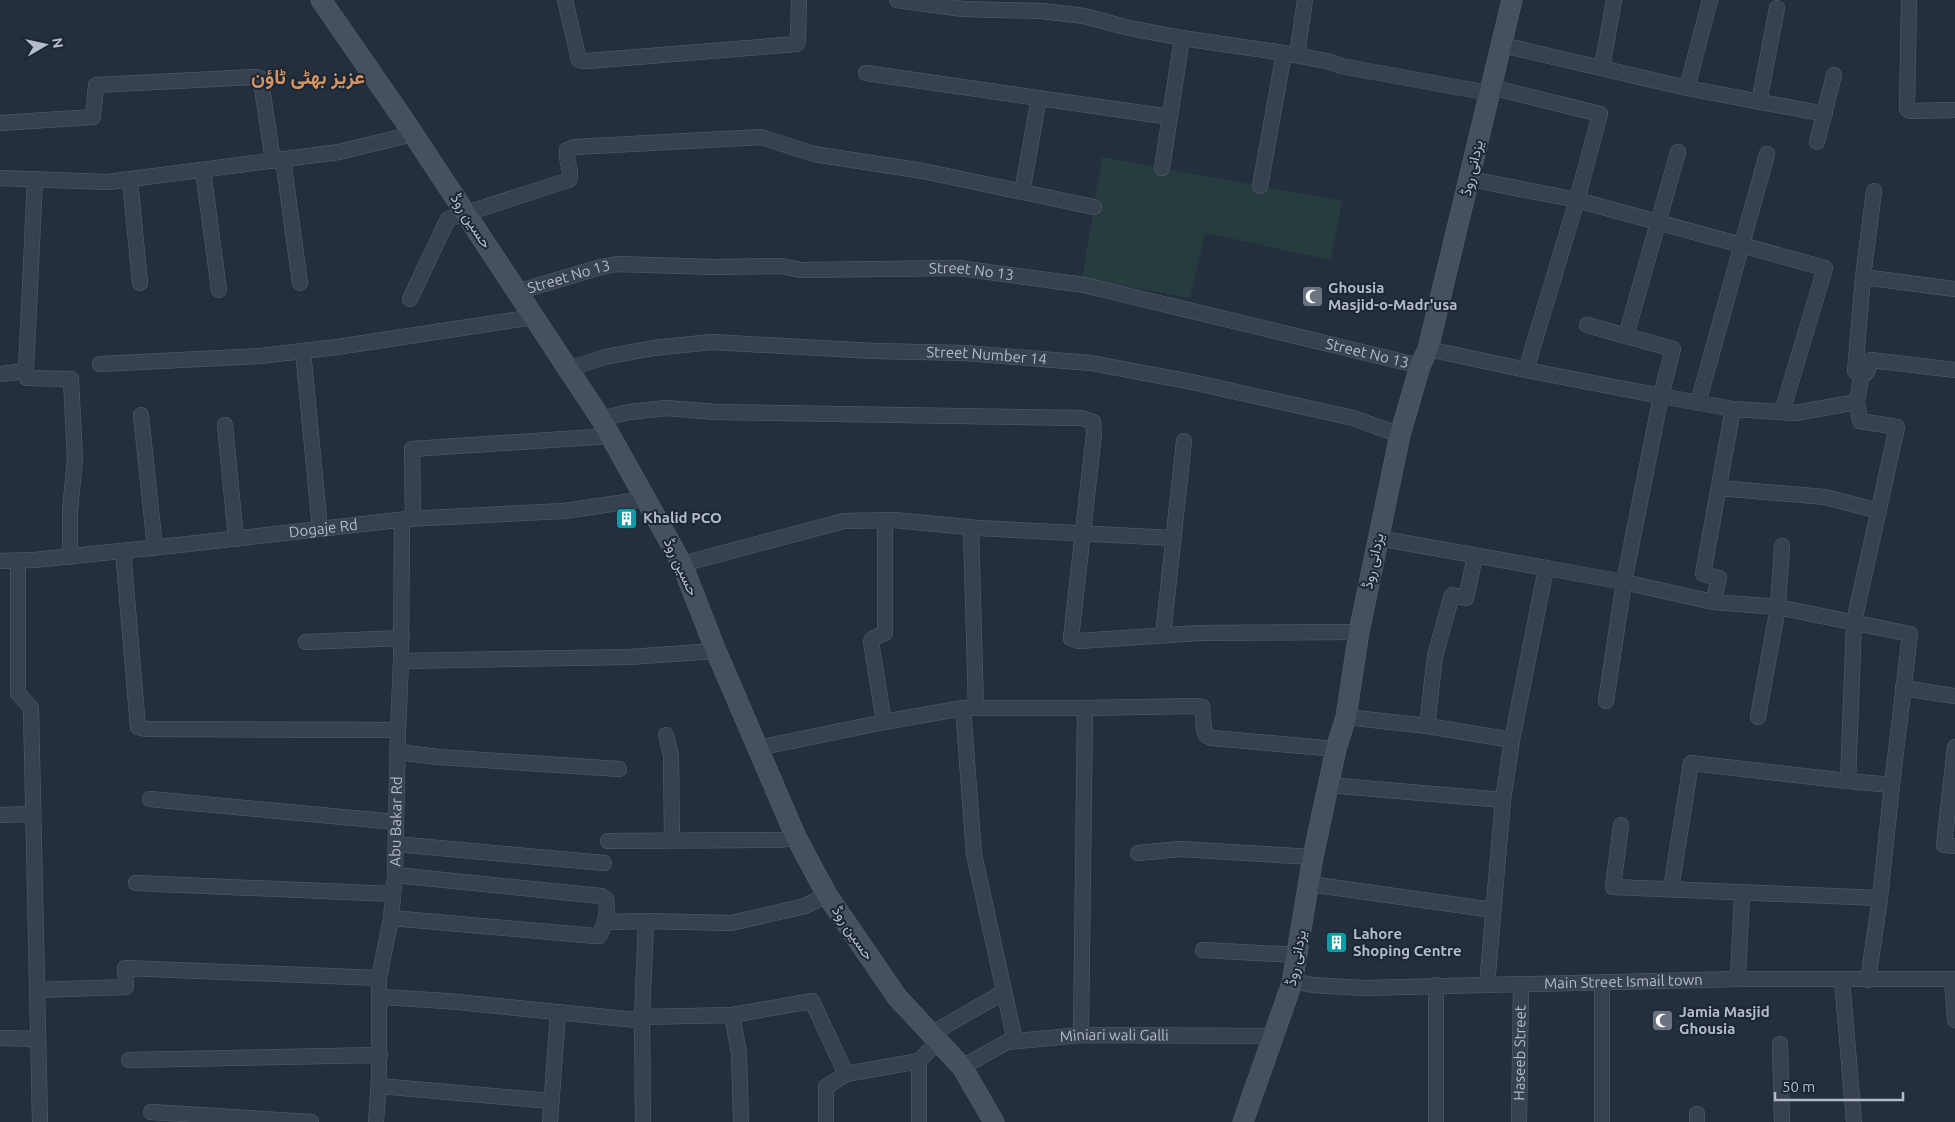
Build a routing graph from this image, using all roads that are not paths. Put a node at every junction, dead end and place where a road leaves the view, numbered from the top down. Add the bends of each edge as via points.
1 (321, 0) edge
2 (565, 0) edge
3 (799, 0) edge
4 (897, 0) edge
5 (1304, 0) edge
6 (1512, 0) edge
7 (1614, 0) edge
8 (1710, 0) edge
9 (1909, 0) edge
10 (963, 5) edge
11 (1777, 8) dead end
12 (1182, 38) junction
13 (1502, 45) junction
14 (1290, 54) junction
15 (1602, 68) junction
16 (866, 73) dead end
17 (1834, 74) dead end
18 (1688, 88) junction
19 (1490, 90) junction
20 (1039, 98) junction
21 (1759, 102) junction
22 (1955, 110) edge
23 (1825, 114) junction
24 (1170, 117) junction
25 (0, 123) edge
26 (413, 134) junction
27 (1817, 142) dead end
28 (1678, 152) dead end
29 (1767, 154) dead end
30 (278, 160) junction
31 (1162, 168) dead end
32 (203, 170) junction
33 (0, 178) edge
34 (35, 179) junction
35 (1470, 179) junction
36 (130, 180) junction
37 (1260, 186) dead end
38 (1022, 192) junction
39 (1874, 192) dead end
40 (1578, 200) junction
41 (1094, 207) dead end
42 (465, 213) junction
43 (1657, 223) junction
44 (1743, 246) junction
45 (1863, 277) junction
46 (300, 282) dead end
47 (140, 283) dead end
48 (1955, 289) edge
49 (220, 290) dead end
50 (518, 292) junction
51 (410, 299) dead end
52 (534, 317) junction
53 (1587, 325) dead end
54 (1626, 336) junction
55 (303, 351) junction
56 (1424, 358) junction
57 (100, 364) dead end
58 (568, 369) junction
59 (1526, 370) junction
60 (1955, 370) edge
61 (26, 371) junction
62 (0, 374) edge
63 (1862, 377) junction
64 (1661, 396) junction
65 (1857, 402) junction
66 (1698, 403) junction
67 (1733, 409) junction
68 (1782, 412) junction
69 (141, 415) dead end
70 (225, 425) dead end
71 (606, 427) junction
72 (1400, 434) junction
73 (1184, 441) dead end
74 (1719, 488) junction
75 (646, 499) junction
76 (1879, 511) junction
77 (408, 519) junction
78 (885, 520) junction
79 (971, 528) junction
80 (320, 529) junction
81 (1082, 534) junction
82 (1174, 538) junction
83 (1378, 538) junction
84 (236, 539) junction
85 (1782, 546) dead end
86 (155, 548) junction
87 (123, 551) junction
88 (1475, 556) junction
89 (70, 557) junction
90 (0, 561) edge
91 (18, 561) junction
92 (682, 564) junction
93 (1546, 568) junction
94 (1624, 582) junction
95 (1713, 602) junction
96 (1778, 608) junction
97 (1854, 622) junction
98 (1359, 632) junction
99 (1164, 635) junction
100 (402, 638) junction
101 (306, 642) dead end
102 (716, 651) junction
103 (402, 661) junction
104 (1903, 688) junction
105 (1955, 696) edge
106 (1606, 701) dead end
107 (969, 708) junction
108 (1085, 708) junction
109 (1346, 717) junction
110 (1758, 717) dead end
111 (884, 722) junction
112 (1427, 726) junction
113 (398, 730) junction
114 (666, 734) dead end
115 (1512, 740) junction
116 (1955, 747) edge
117 (758, 748) junction
118 (1336, 749) junction
119 (398, 752) junction
120 (619, 769) dead end
121 (1848, 781) junction
122 (1328, 786) junction
123 (1892, 786) junction
124 (150, 799) dead end
125 (1504, 800) junction
126 (33, 814) junction
127 (0, 815) edge
128 (396, 822) junction
129 (1621, 825) dead end
130 (796, 837) junction
131 (672, 839) junction
132 (608, 841) dead end
133 (396, 844) junction
134 (1955, 846) edge
135 (1138, 853) dead end
136 (1313, 857) junction
137 (604, 863) dead end
138 (395, 875) junction
139 (136, 882) dead end
140 (1310, 884) junction
141 (1671, 889) junction
142 (1742, 892) junction
143 (393, 894) junction
144 (827, 896) junction
145 (1880, 898) junction
146 (1493, 910) junction
147 (391, 918) junction
148 (646, 920) junction
149 (605, 922) junction
150 (1203, 950) dead end
151 (1297, 955) junction
152 (379, 978) junction
153 (1738, 979) junction
154 (1842, 979) junction
155 (1954, 979) edge
156 (1868, 980) junction
157 (1292, 982) junction
158 (1602, 983) junction
159 (1521, 984) junction
160 (1436, 985) junction
161 (1487, 985) junction
162 (37, 990) junction
163 (1004, 992) junction
164 (380, 997) junction
165 (558, 1014) junction
166 (732, 1015) junction
167 (642, 1017) junction
168 (1955, 1020) edge
169 (1081, 1035) junction
170 (1273, 1036) junction
171 (934, 1037) junction
172 (0, 1038) edge
173 (38, 1039) junction
174 (1015, 1041) junction
175 (1780, 1044) dead end
176 (380, 1055) junction
177 (129, 1060) dead end
178 (919, 1061) junction
179 (962, 1067) junction
180 (846, 1074) junction
181 (379, 1086) junction
182 (551, 1101) junction
183 (151, 1112) dead end
184 (40, 1122) edge
185 (311, 1122) edge
186 (376, 1122) edge
187 (550, 1122) edge
188 (643, 1122) edge
189 (742, 1122) edge
190 (826, 1122) edge
191 (919, 1122) edge
192 (994, 1122) edge
193 (1243, 1122) edge
194 (1436, 1122) edge
195 (1519, 1122) edge
196 (1602, 1122) edge
197 (1782, 1122) edge
198 (1854, 1122) edge

1 - 26 street, حسین روڈ
2 - 3 street via 576,52 579,60 587,61 796,44
4 - 10 street
5 - 14 street
6 - 13 street, یزدانی روڈ
7 - 15 street
8 - 18 street
9 - 22 street via 1907,109
10 - 12 street via 1084,16
11 - 21 street
12 - 14 street
12 - 24 street
13 - 15 street
13 - 19 street, یزدانی روڈ
14 - 19 street via 1341,66
14 - 37 street
15 - 18 street
16 - 20 street
17 - 23 street
18 - 21 street
19 - 35 street, یزدانی روڈ
19 - 40 street via 1600,114
20 - 24 street
20 - 38 street
21 - 23 street
23 - 27 street
24 - 31 street
25 - 30 street via 93,117 96,85 254,77 261,81
26 - 30 street via 339,152
26 - 42 street, حسین روڈ
28 - 43 street
29 - 44 street
30 - 32 street
30 - 46 street
32 - 36 street
32 - 49 street
33 - 34 street
34 - 36 street
34 - 61 street
35 - 40 street
35 - 56 street, یزدانی روڈ
36 - 47 street
38 - 41 street
38 - 42 street via 814,154 761,137 575,147 567,150 569,180
39 - 45 street
40 - 43 street
40 - 59 street
42 - 50 street, حسین روڈ
42 - 51 street via 445,223
43 - 44 street
43 - 54 street
44 - 66 street
44 - 68 street via 1825,268
45 - 48 street
45 - 63 street via 1855,371
50 - 52 street, حسین روڈ
50 - 56 street, Street No 13 via 617,264 782,266 801,270 958,268 1084,285
52 - 55 street
52 - 58 street, حسین روڈ
53 - 54 street
54 - 64 street via 1673,349
55 - 57 street
55 - 80 street
56 - 59 street, Street No 13
56 - 72 street, یزدانی روڈ
58 - 71 street, حسین روڈ
58 - 72 street, Street Number 14 via 606,356 712,342 965,353 1091,363 1130,370 1353,418
59 - 64 street, Street No 13
60 - 63 street via 1871,360
61 - 62 street
61 - 89 street via 27,378 71,380 75,459
63 - 65 street
64 - 66 street, Street No 13
64 - 94 street
65 - 68 street, Street No 13 via 1795,413
65 - 76 street via 1860,421 1897,427
66 - 67 street, Street No 13
67 - 68 street, Street No 13
67 - 74 street
69 - 86 street
70 - 84 street
71 - 75 street, حسین روڈ
71 - 77 street, Abu Bakar Rd via 412,449
71 - 81 street via 629,412 666,408 717,412 1082,418 1093,422 1094,434
72 - 83 street, یزدانی روڈ
73 - 82 street
74 - 76 street via 1825,497
74 - 95 street via 1703,574 1719,578
75 - 77 street, Dogaje Rd via 564,511
75 - 92 street, حسین روڈ
76 - 97 street
77 - 80 street, Dogaje Rd
77 - 100 street, Abu Bakar Rd
78 - 79 street
78 - 92 street via 844,521
78 - 111 street via 885,633 871,642
79 - 81 street
79 - 107 street
80 - 84 street, Dogaje Rd
81 - 82 street
81 - 99 street via 1070,638 1080,641
82 - 99 street
83 - 88 street
83 - 98 street, یزدانی روڈ
84 - 86 street, Dogaje Rd
85 - 96 street
86 - 87 street, Dogaje Rd
87 - 89 street, Dogaje Rd
87 - 113 street via 138,727 146,730
88 - 93 street
88 - 112 street via 1466,598 1452,595 1435,656
89 - 91 street, Dogaje Rd
90 - 91 street, Dogaje Rd
91 - 126 street via 18,693 32,708
92 - 102 street, حسین روڈ
93 - 94 street
93 - 115 street
94 - 95 street
94 - 106 street
95 - 96 street
96 - 97 street
96 - 110 street
97 - 104 street via 1910,634
97 - 121 street
98 - 99 street
98 - 109 street, یزدانی روڈ
100 - 101 street
100 - 103 street, Abu Bakar Rd
102 - 103 street via 629,657
102 - 117 street, حسین روڈ
103 - 113 street, Abu Bakar Rd
104 - 105 street
104 - 123 street
107 - 108 street
107 - 111 street
107 - 163 street via 974,854
108 - 118 street via 1196,706 1202,707 1204,730 1206,736 1212,738
108 - 169 street
109 - 112 street
109 - 118 street, یزدانی روڈ
111 - 117 street
112 - 115 street
113 - 119 street, Abu Bakar Rd
114 - 131 street via 671,756
115 - 125 street
116 - 134 street via 1944,845
117 - 130 street, حسین روڈ
118 - 122 street, یزدانی روڈ
119 - 120 street
119 - 128 street, Abu Bakar Rd
121 - 123 street
121 - 141 street via 1691,763
122 - 125 street
122 - 136 street, یزدانی روڈ
123 - 145 street
124 - 128 street
125 - 146 street
126 - 127 street
126 - 162 street
128 - 133 street, Abu Bakar Rd
129 - 141 street via 1613,887
130 - 131 street via 782,840
130 - 144 street, حسین روڈ
131 - 132 street
133 - 137 street
133 - 138 street, Abu Bakar Rd
135 - 136 street via 1180,849
136 - 140 street, یزدانی روڈ
138 - 143 street, Abu Bakar Rd
138 - 149 street via 601,896 606,899
139 - 143 street
140 - 146 street
140 - 151 street, یزدانی روڈ
141 - 142 street
142 - 145 street
142 - 153 street
143 - 147 street, Abu Bakar Rd
144 - 148 street via 805,906 731,923
144 - 171 street, حسین روڈ via 897,997
145 - 156 street
146 - 161 street
147 - 149 street via 595,936 600,936
147 - 152 street, Abu Bakar Rd
148 - 149 street
148 - 167 street
150 - 151 street
151 - 157 street, یزدانی روڈ
152 - 162 street via 125,968 126,986
152 - 164 street, Abu Bakar Rd
153 - 154 street, Main Street Ismail town
153 - 158 street, Main Street Ismail town
154 - 156 street, Main Street Ismail town
154 - 198 street
155 - 156 street, Main Street Ismail town
155 - 168 street
157 - 160 street, Main Street Ismail town via 1364,988
157 - 170 street, یزدانی روڈ
158 - 159 street, Main Street Ismail town
158 - 196 street
159 - 161 street, Main Street Ismail town
159 - 195 street, Haseeb Street
160 - 161 street, Main Street Ismail town
160 - 194 street
162 - 173 street
163 - 171 street
163 - 174 street
164 - 165 street
164 - 176 street, Abu Bakar Rd
165 - 167 street via 636,1020
165 - 182 street
166 - 167 street
166 - 180 street via 812,1001
166 - 189 street via 739,1053
167 - 188 street
169 - 170 street, Miniari wali Galli
169 - 174 street, Miniari wali Galli
170 - 193 street, یزدانی روڈ
171 - 178 street
171 - 179 street, حسین روڈ
172 - 173 street
173 - 184 street
174 - 179 street, Miniari wali Galli via 1007,1042
175 - 197 street
176 - 177 street
176 - 181 street, Abu Bakar Rd
178 - 180 street
178 - 191 street
179 - 192 street, حسین روڈ
180 - 190 street via 826,1087
181 - 182 street
181 - 186 street, Abu Bakar Rd
182 - 187 street
183 - 185 street

